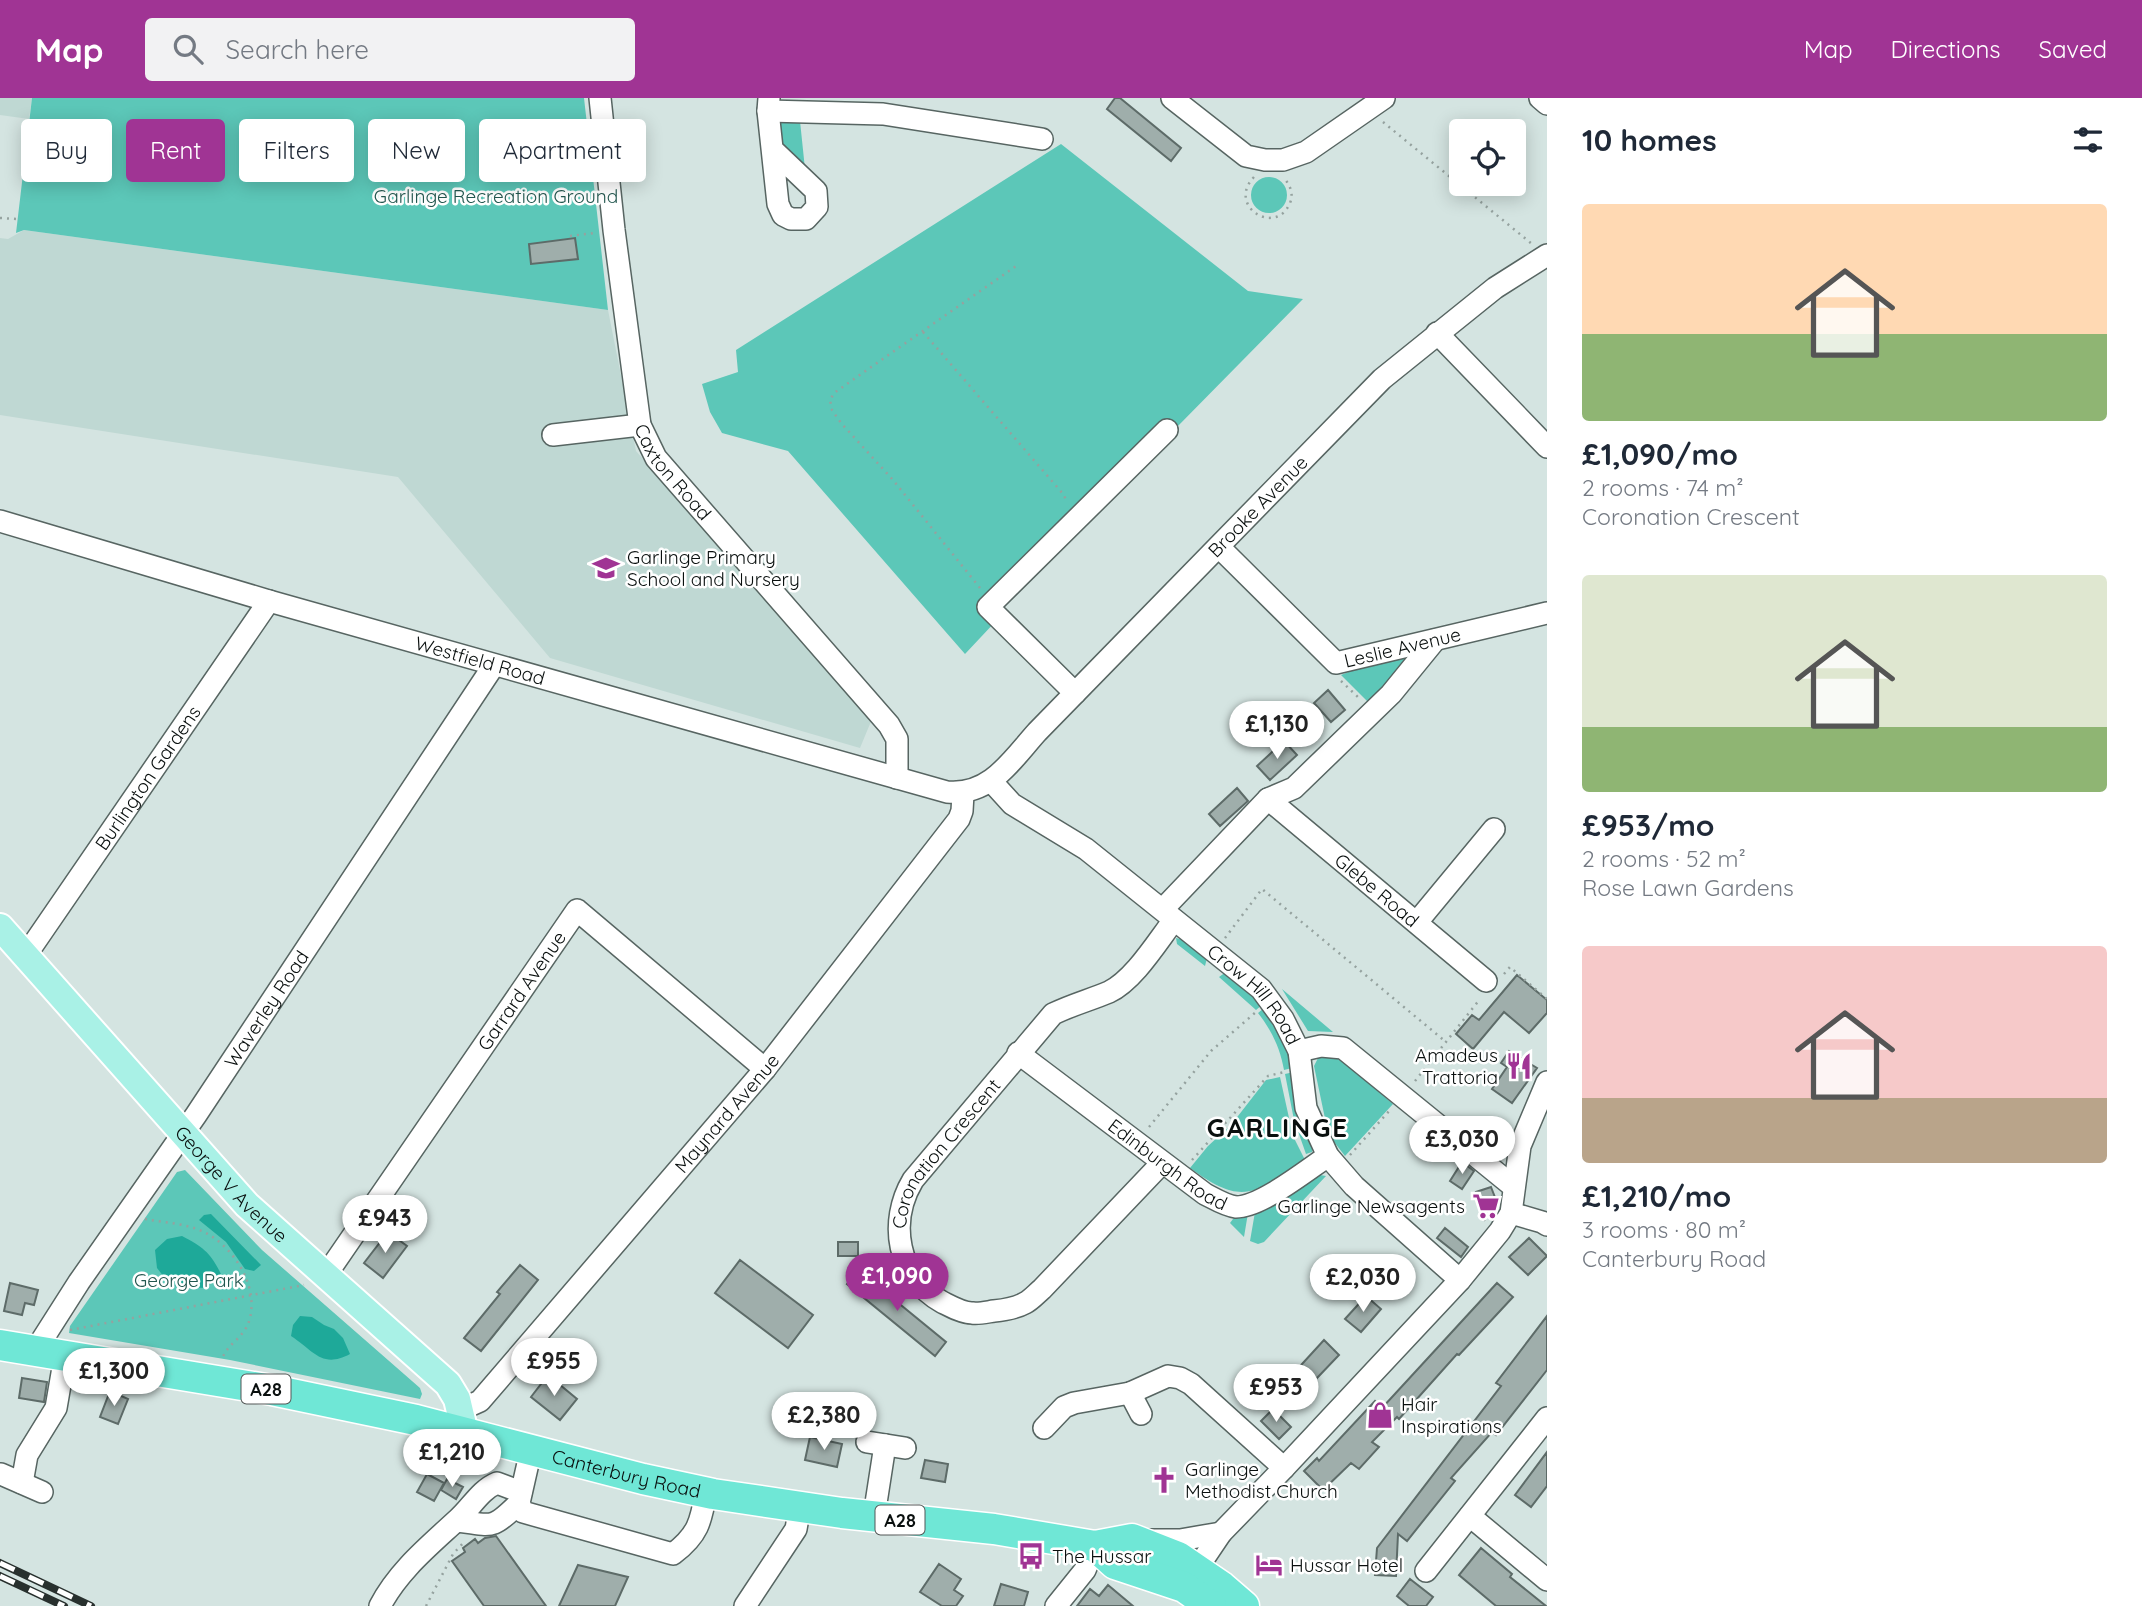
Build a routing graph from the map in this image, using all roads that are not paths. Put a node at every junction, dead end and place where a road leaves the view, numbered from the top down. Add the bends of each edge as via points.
1 (600, 98) edge
2 (1172, 98) edge
3 (1540, 98) edge
4 (1376, 104) edge
5 (1547, 104) edge
6 (768, 105) edge
7 (1042, 139) dead end
8 (774, 151) dead end
9 (1542, 251) edge
10 (1437, 332) junction
11 (640, 425) junction
12 (1167, 430) dead end
13 (553, 435) dead end
14 (1547, 447) edge
15 (0, 521) edge
16 (1219, 547) junction
17 (269, 601) junction
18 (1547, 613) edge
19 (1434, 640) junction
20 (494, 666) junction
21 (1075, 693) junction
22 (897, 778) junction
23 (992, 782) junction
24 (963, 794) junction
25 (1268, 799) junction
26 (1494, 829) dead end
27 (1169, 914) junction
28 (1417, 922) junction
29 (0, 927) edge
30 (26, 955) junction
31 (1490, 984) road end
32 (1018, 1054) junction
33 (1300, 1060) junction
34 (765, 1069) junction
35 (1547, 1082) edge
36 (183, 1133) junction
37 (1333, 1161) junction
38 (1170, 1169) junction
39 (1514, 1187) junction
40 (1511, 1213) junction
41 (1547, 1225) edge
42 (326, 1275) junction
43 (1460, 1280) junction
44 (0, 1345) edge
45 (64, 1346) junction
46 (35, 1351) junction
47 (1130, 1394) junction
48 (1141, 1414) dead end
49 (1547, 1418) edge
50 (462, 1421) junction
51 (1044, 1428) dead end
52 (886, 1445) dead end
53 (531, 1450) junction
54 (1284, 1468) junction
55 (1, 1474) edge
56 (22, 1483) junction
57 (42, 1492) dead end
58 (706, 1492) junction
59 (520, 1498) junction
60 (800, 1506) junction
61 (874, 1516) junction
62 (1470, 1516) junction
63 (457, 1521) junction
64 (1220, 1532) junction
65 (1132, 1539) junction
66 (1095, 1546) junction
67 (1426, 1571) dead end
68 (1190, 1579) junction
69 (1547, 1580) edge
70 (380, 1606) edge
71 (745, 1606) edge
72 (1056, 1606) edge
73 (1211, 1606) edge
74 (1244, 1606) edge

1 - 11 street, Caxton Road
2 - 4 street via 1246,156 1265,160 1306,152
3 - 5 street
6 - 7 street via 883,114
6 - 8 street
9 - 10 street, Brooke Avenue
10 - 14 street
10 - 16 street, Brooke Avenue via 1382,379
11 - 13 street
11 - 22 street, Caxton Road via 656,458 889,725 897,739
12 - 21 street via 988,607
15 - 17 street, Westfield Road
16 - 19 street, Leslie Avenue via 1336,663
16 - 21 street, Brooke Avenue
17 - 20 street, Westfield Road
17 - 30 street, Burlington Gardens
18 - 19 street, Leslie Avenue
19 - 25 street, Coronation Crescent via 1391,694 1294,788
20 - 22 street, Westfield Road
20 - 36 street, Waverley Road
21 - 23 street, Brooke Avenue
22 - 24 street, Westfield Road
23 - 24 street
23 - 27 street, Crow Hill Road via 1012,804 1086,849
24 - 34 street, Maynard Avenue via 959,819
25 - 27 street, Coronation Crescent
25 - 28 street, Glebe Road
26 - 28 street
27 - 32 street, Coronation Crescent via 1130,975 1111,991 1053,1014
27 - 33 street, Crow Hill Road via 1261,989 1283,1019
28 - 31 street, Glebe Road
29 - 30 main road, George V Avenue
30 - 36 main road, George V Avenue
32 - 38 street, Edinburgh Road
32 - 38 street, Coronation Crescent via 903,1197 899,1220 903,1253 916,1283 931,1296 972,1314 1024,1304
33 - 37 street via 1306,1108
33 - 39 street, Crow Hill Road via 1321,1046 1343,1048
34 - 42 street, Garrard Avenue via 577,910
34 - 50 street, Maynard Avenue
35 - 39 street via 1520,1146
36 - 42 main road, George V Avenue via 247,1205
36 - 46 street, Waverley Road
37 - 38 street, Edinburgh Road via 1254,1202 1235,1207 1205,1194
37 - 43 street via 1388,1218
39 - 40 street
40 - 41 street
40 - 43 street
42 - 50 main road, George V Avenue via 448,1384
43 - 54 street
44 - 46 highway, Canterbury Road / A28
45 - 46 highway, Canterbury Road / A28
45 - 50 highway, Canterbury Road / A28 via 416,1420
45 - 56 street via 56,1408 27,1455
47 - 48 street
47 - 51 street via 1074,1403
47 - 54 street via 1168,1376 1180,1378
49 - 62 street
50 - 53 highway, Canterbury Road / A28
52 - 61 street
53 - 58 highway, Canterbury Road / A28
53 - 59 street
54 - 64 street
55 - 56 street
56 - 57 street
58 - 59 street via 701,1522 673,1554 527,1515
58 - 60 highway, Canterbury Road / A28
59 - 63 street via 491,1525
59 - 63 street via 497,1483
60 - 61 highway, Canterbury Road / A28
60 - 71 street via 796,1529
61 - 66 highway, Canterbury Road / A28
62 - 67 street
62 - 69 street
63 - 70 street via 415,1558
64 - 65 street via 1180,1540
64 - 68 street
65 - 66 highway, Canterbury Road / A28
65 - 68 highway, Canterbury Road / A28 via 1178,1557
66 - 68 highway, Canterbury Road / A28 via 1115,1564
66 - 72 street via 1085,1570
68 - 73 highway, Canterbury Road / A28
68 - 74 highway, Canterbury Road / A28

